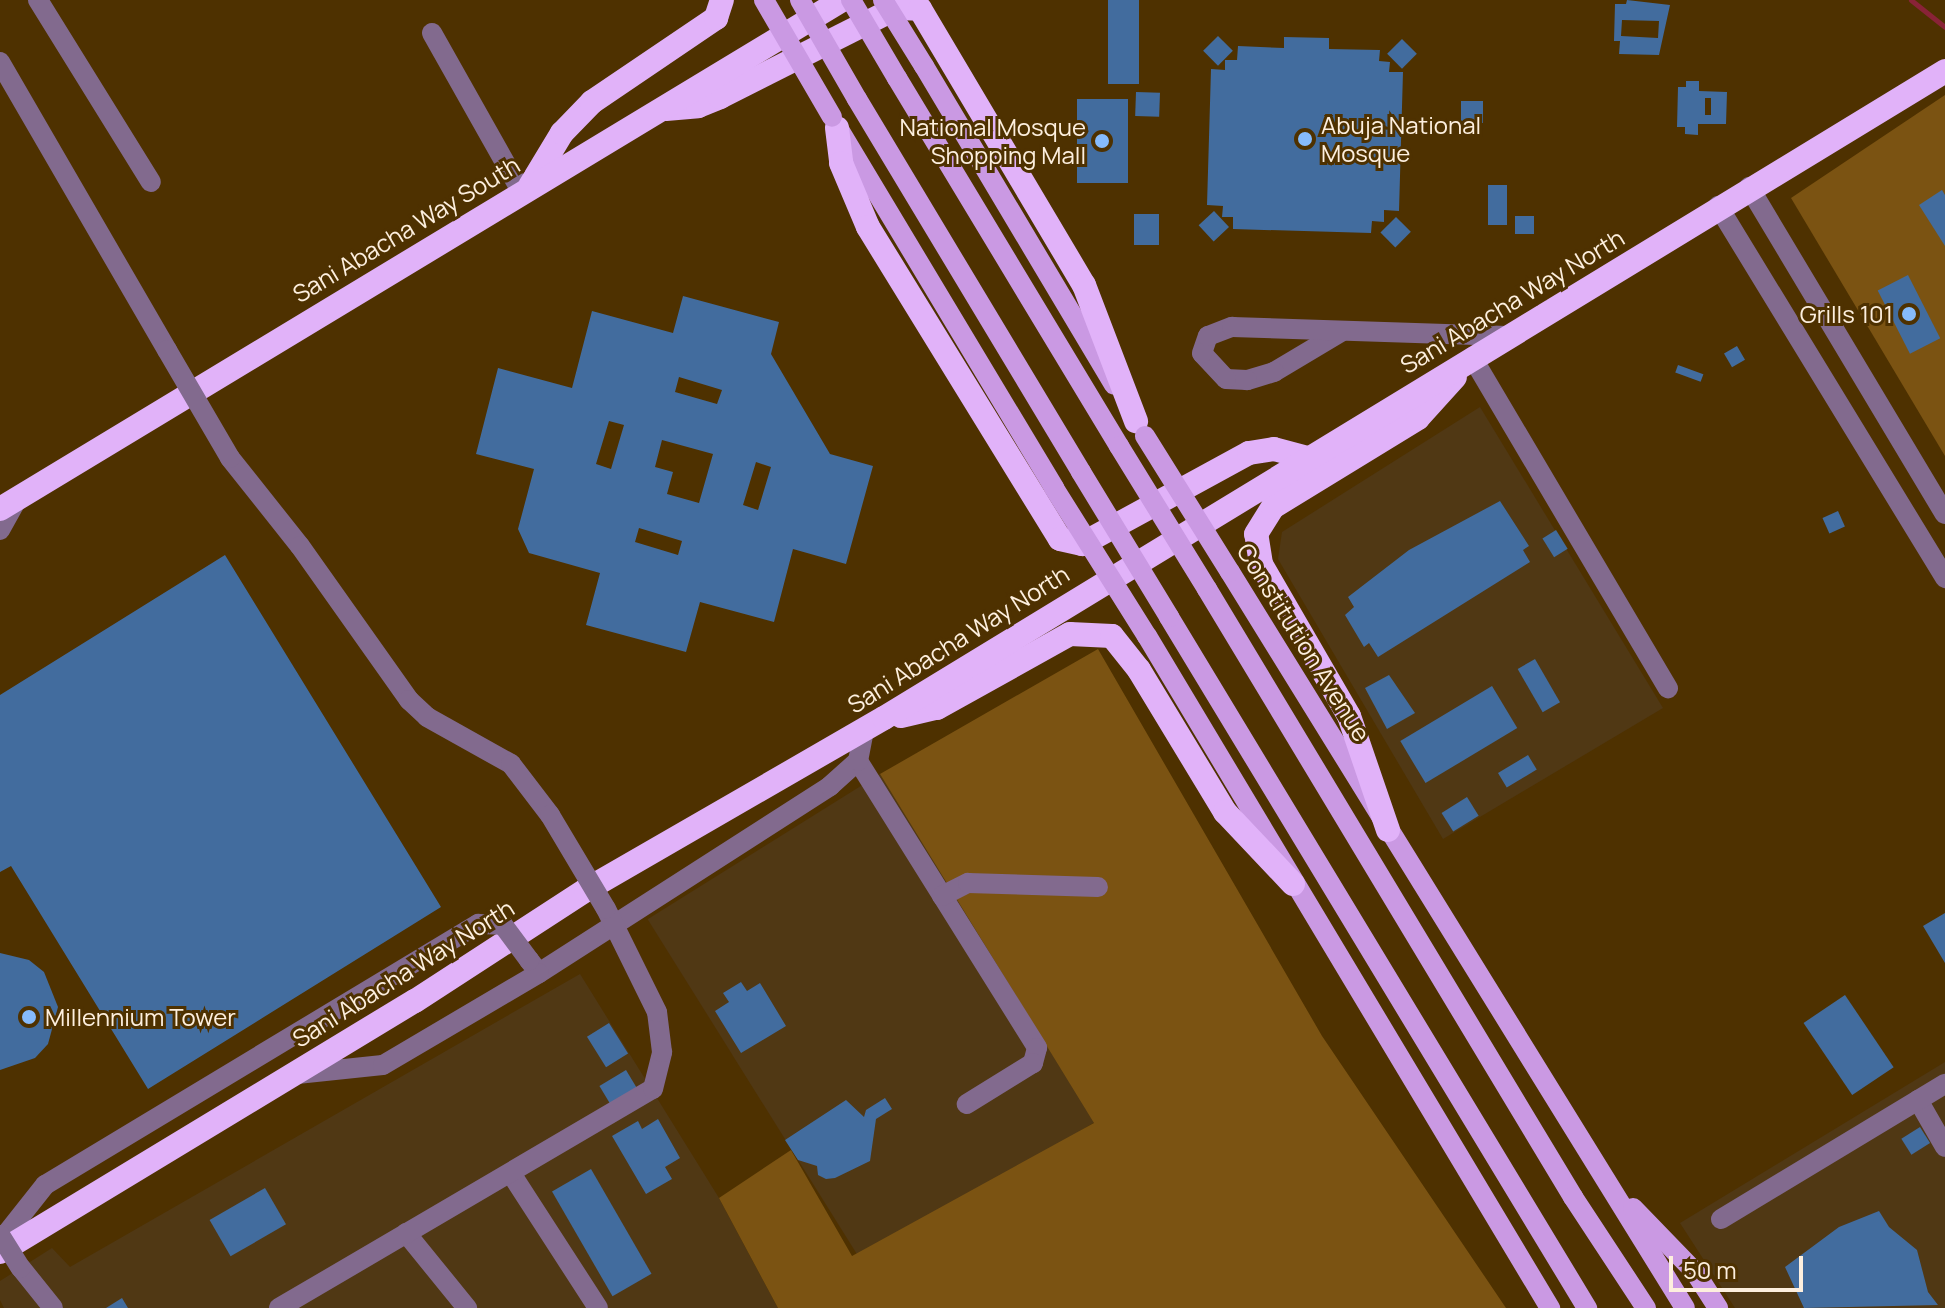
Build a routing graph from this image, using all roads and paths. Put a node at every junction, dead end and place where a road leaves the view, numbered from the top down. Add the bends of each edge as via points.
1 (38, 0) edge
2 (722, 0) edge
3 (764, 0) edge
4 (800, 0) edge
5 (842, 0) edge
6 (851, 0) edge
7 (883, 0) edge
8 (432, 33) dead end
9 (0, 62) edge
10 (1945, 71) edge
11 (660, 110) junction
12 (834, 122) junction
13 (151, 182) dead end
14 (1749, 187) junction
15 (525, 191) junction
16 (1718, 206) junction
17 (1341, 332) junction
18 (1507, 336) junction
19 (1472, 357) junction
20 (1140, 428) junction
21 (1307, 458) junction
22 (9, 503) edge
23 (1945, 514) edge
24 (0, 530) edge
25 (1940, 570) edge
26 (1668, 688) dead end
27 (874, 724) junction
28 (858, 761) junction
29 (1388, 830) junction
30 (1293, 884) junction
31 (1098, 887) dead end
32 (942, 896) junction
33 (611, 917) junction
34 (534, 966) junction
35 (293, 1074) junction
36 (1945, 1084) edge
37 (1918, 1100) junction
38 (967, 1104) dead end
39 (1945, 1147) edge
40 (512, 1175) junction
41 (1606, 1181) junction
42 (1721, 1219) dead end
43 (406, 1233) junction
44 (0, 1235) edge
45 (0, 1242) edge
46 (0, 1252) edge
47 (1525, 1268) junction
48 (1645, 1305) edge
49 (53, 1308) edge
50 (279, 1308) edge
51 (467, 1308) edge
52 (598, 1308) edge
53 (1538, 1308) edge
54 (1550, 1308) edge
55 (1587, 1308) edge
56 (1685, 1308) edge
57 (1718, 1308) edge

1 - 13 street
2 - 15 highway via 716,18 592,102 562,133
3 - 12 main road, bridge
4 - 55 main road, bridge
5 - 11 highway, Sani Abacha Way South
6 - 48 main road, bridge via 1573,1197
7 - 20 main road, Constitution Avenue, bridge
8 - 15 street
9 - 33 street, bridge via 230,458 409,700 427,717 511,764 550,815
10 - 14 highway, Sani Abacha Way North
11 - 15 highway, Sani Abacha Way South
11 - 20 highway via 698,106 896,8 920,9 1084,285
12 - 21 highway via 841,163 868,227 1060,539 1082,544 1249,453 1274,449
12 - 30 main road, bridge
14 - 16 highway, Sani Abacha Way North
14 - 23 street
15 - 22 highway, Sani Abacha Way South
16 - 18 highway, Sani Abacha Way North
16 - 25 street
17 - 17 street via 1232,327 1208,336 1202,353 1226,379 1247,380 1274,372
17 - 18 street
18 - 19 highway, Sani Abacha Way North
19 - 21 highway, Sani Abacha Way North
19 - 26 street
19 - 29 highway via 1418,418 1273,507 1256,534 1261,564 1337,693 1363,751
20 - 29 main road, Constitution Avenue, bridge
21 - 27 highway, Sani Abacha Way North
22 - 24 street
27 - 28 street
27 - 30 highway via 937,708 1061,638 1101,631 1121,645 1139,670 1207,785 1251,844
27 - 35 highway, Sani Abacha Way North via 586,890
28 - 32 street
28 - 33 street via 830,786
29 - 41 main road, Constitution Avenue
30 - 47 main road
31 - 32 street via 968,883
32 - 38 street via 1037,1048 1033,1063
33 - 34 street
33 - 40 street via 657,1012 661,1070 653,1089
34 - 35 street via 383,1065
34 - 45 street, bridge via 503,925 478,924 45,1185
35 - 46 highway, Sani Abacha Way North
36 - 37 street
37 - 39 street
37 - 42 street
40 - 43 street
40 - 52 street
41 - 56 main road, Constitution Avenue
41 - 57 main road via 1695,1272
43 - 50 street
43 - 51 street
44 - 49 street, bridge
47 - 53 main road
47 - 54 main road

